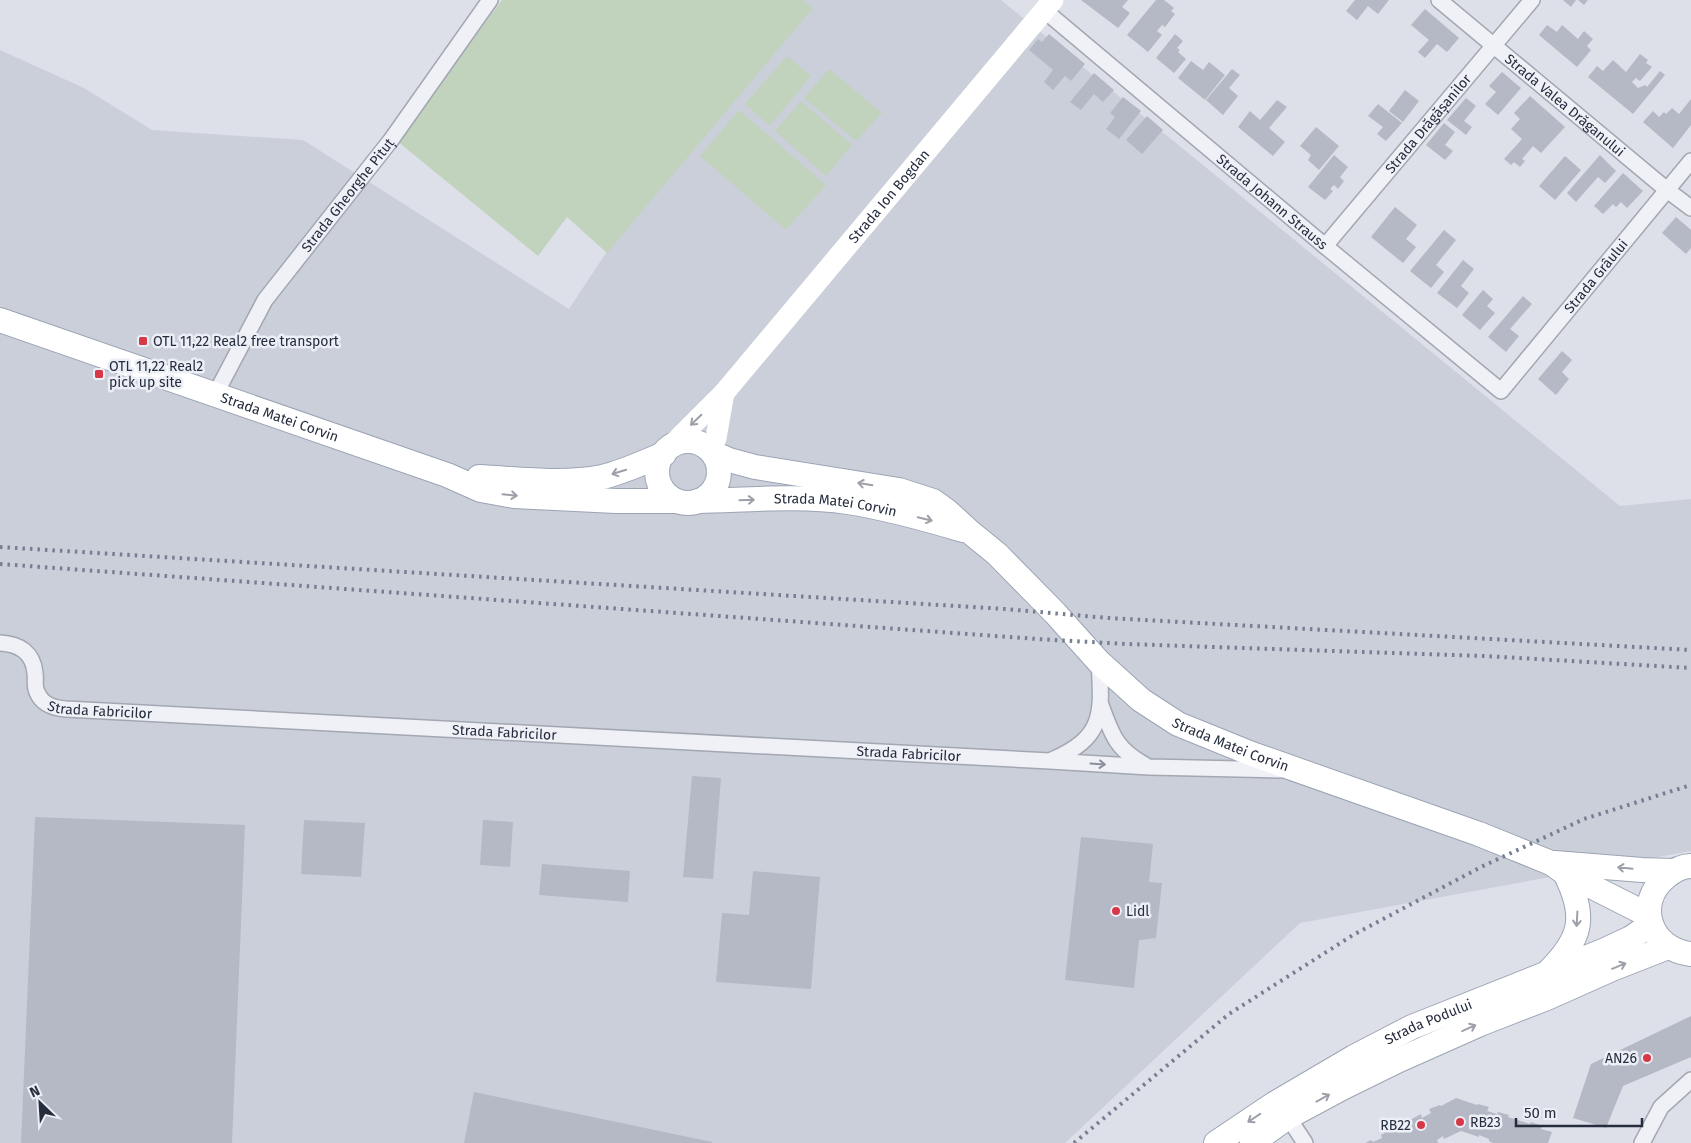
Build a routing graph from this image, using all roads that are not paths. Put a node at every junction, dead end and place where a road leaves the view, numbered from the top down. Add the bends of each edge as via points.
1 (490, 0) edge
2 (1439, 0) edge
3 (1532, 0) edge
4 (1048, 5) edge
5 (1493, 45) junction
6 (1691, 161) edge
7 (1667, 190) junction
8 (1691, 208) edge
9 (1324, 246) junction
10 (0, 320) edge
11 (1501, 391) joint
12 (724, 393) junction
13 (216, 395) junction
14 (666, 451) junction
15 (712, 452) junction
16 (447, 475) junction
17 (688, 501) junction
18 (970, 532) junction
19 (0, 643) edge
20 (1099, 662) junction
21 (1101, 704) junction
22 (1050, 761) junction
23 (1149, 767) junction
24 (1296, 770) junction
25 (1558, 868) junction
26 (1682, 868) edge
27 (1649, 920) junction
28 (1668, 947) junction
29 (1691, 954) edge
30 (1548, 972) junction
31 (1691, 1080) edge
32 (1288, 1117) junction
33 (1216, 1143) edge
34 (1252, 1143) edge
35 (1305, 1143) edge
36 (1642, 1143) edge

1 - 13 street, Strada Gheorghe Pituț via 391,140 265,300
2 - 5 street, Strada Valea Drăganului
3 - 5 street, Strada Drăgășanilor
4 - 9 street, Strada Johann Strauss
4 - 12 main road, Strada Ion Bogdan
5 - 7 street, Strada Valea Drăganului
5 - 9 street, Strada Drăgășanilor
6 - 7 street, Strada Grâului
7 - 8 street, Strada Valea Drăganului
7 - 11 street, Strada Grâului
9 - 11 street, Strada Johann Strauss
10 - 13 main road, Strada Matei Corvin
12 -> 14 main road, Strada Ion Bogdan
12 - 15 main road, Strada Ion Bogdan
13 - 16 main road, Strada Matei Corvin
14 - 15 main road via 676,444 695,442
14 -> 16 main road, Strada Matei Corvin via 623,471 582,480
14 - 17 main road via 658,467 661,487 668,496
15 - 17 main road via 718,465 717,483 706,497
18 -> 15 main road, Strada Matei Corvin via 947,511 920,495 755,467
16 -> 17 main road, Strada Matei Corvin via 480,490 514,496
17 -> 18 main road, Strada Matei Corvin via 786,498 847,502
18 - 20 main road, Strada Matei Corvin via 997,554
19 - 22 street, Strada Fabricilor via 16,645 24,650 35,670 36,692 52,707
20 - 21 street, Strada Fabricilor
20 - 24 main road, Strada Matei Corvin via 1141,700 1178,724
21 - 22 street, Strada Fabricilor via 1092,733 1068,753
21 - 23 street via 1118,744 1129,756
22 -> 23 street, Strada Fabricilor
23 - 24 street, Strada Fabricilor
24 - 25 main road, Strada Matei Corvin via 1479,834
26 -> 25 main road
25 - 27 main road
25 -> 30 main road via 1576,898 1578,923 1571,946
26 - 27 main road via 1658,884 1651,897
27 - 28 main road
27 - 30 main road, Strada Podului via 1631,938
28 - 29 main road via 1682,954
32 -> 28 main road, Strada Podului via 1352,1083 1480,1024
30 -> 33 main road, Strada Podului via 1412,1027 1274,1104
31 - 36 street via 1661,1107
32 - 34 main road, Strada Podului
32 - 35 street

